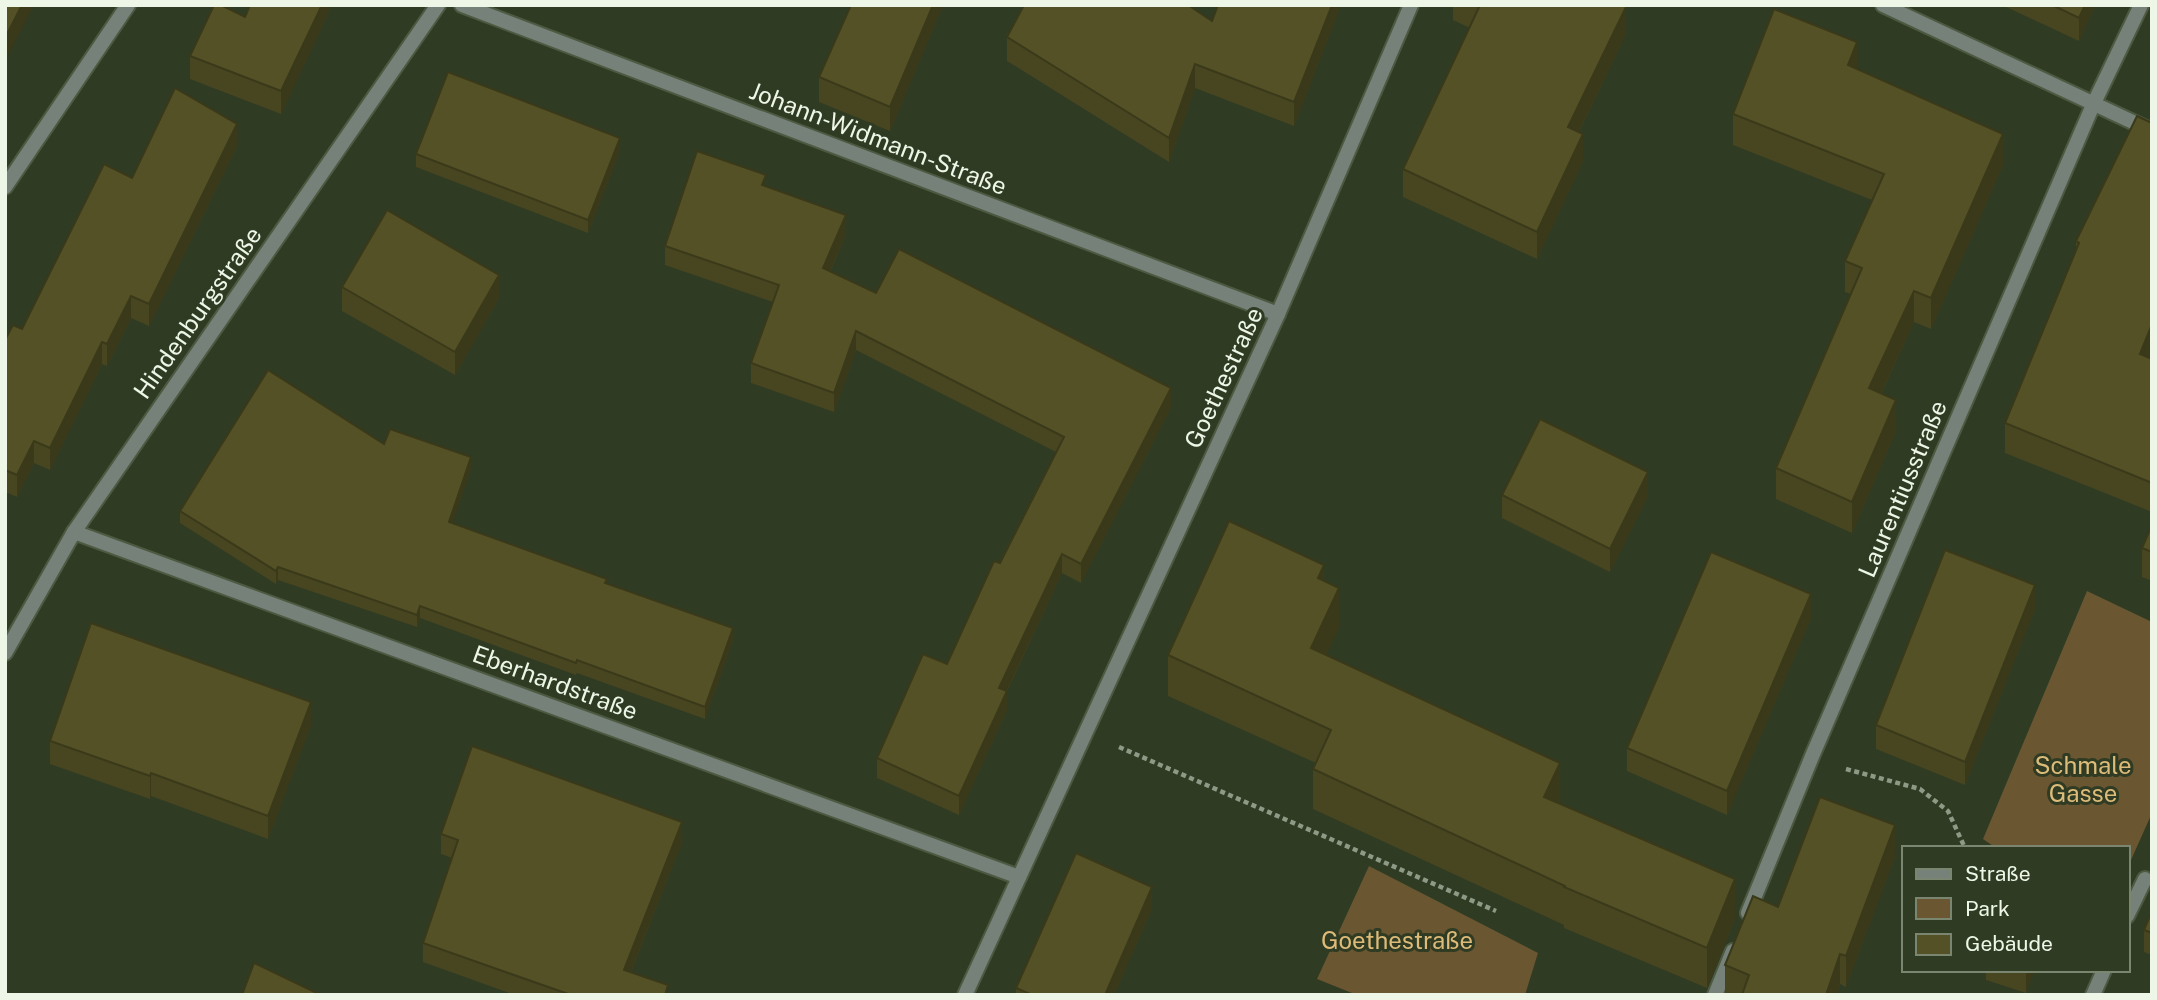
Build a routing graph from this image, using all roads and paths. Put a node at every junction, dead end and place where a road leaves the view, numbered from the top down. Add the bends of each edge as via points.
1 (128, 5) edge
2 (438, 5) edge
3 (463, 5) edge
4 (1411, 5) edge
5 (1883, 5) edge
6 (2141, 5) edge
7 (2093, 105) junction
8 (2152, 131) edge
9 (5, 187) edge
10 (1278, 314) junction
11 (74, 532) junction
12 (5, 653) edge
13 (1086, 733) junction
14 (1813, 754) junction
15 (1964, 846) edge
16 (1019, 877) junction
17 (2145, 879) dead end
18 (1496, 911) dead end
19 (2129, 912) edge
20 (2103, 972) edge
21 (965, 995) edge
22 (1715, 995) edge
23 (2094, 995) edge

1 - 9 street
2 - 11 street, Hindenburgstraße
3 - 10 street, Johann-Widmann-Straße
4 - 10 street, Goethestraße
5 - 7 street
6 - 7 street, Laurentiusstraße
7 - 8 street
7 - 14 street, Laurentiusstraße
10 - 13 street, Goethestraße
11 - 12 street, Hindenburgstraße
11 - 16 street, Eberhardstraße
13 - 16 street, Goethestraße
13 - 18 path
14 - 15 path via 1850,770 1920,789 1948,811
14 - 22 street, Laurentiusstraße
16 - 21 street, Goethestraße
17 - 19 street
20 - 23 street

